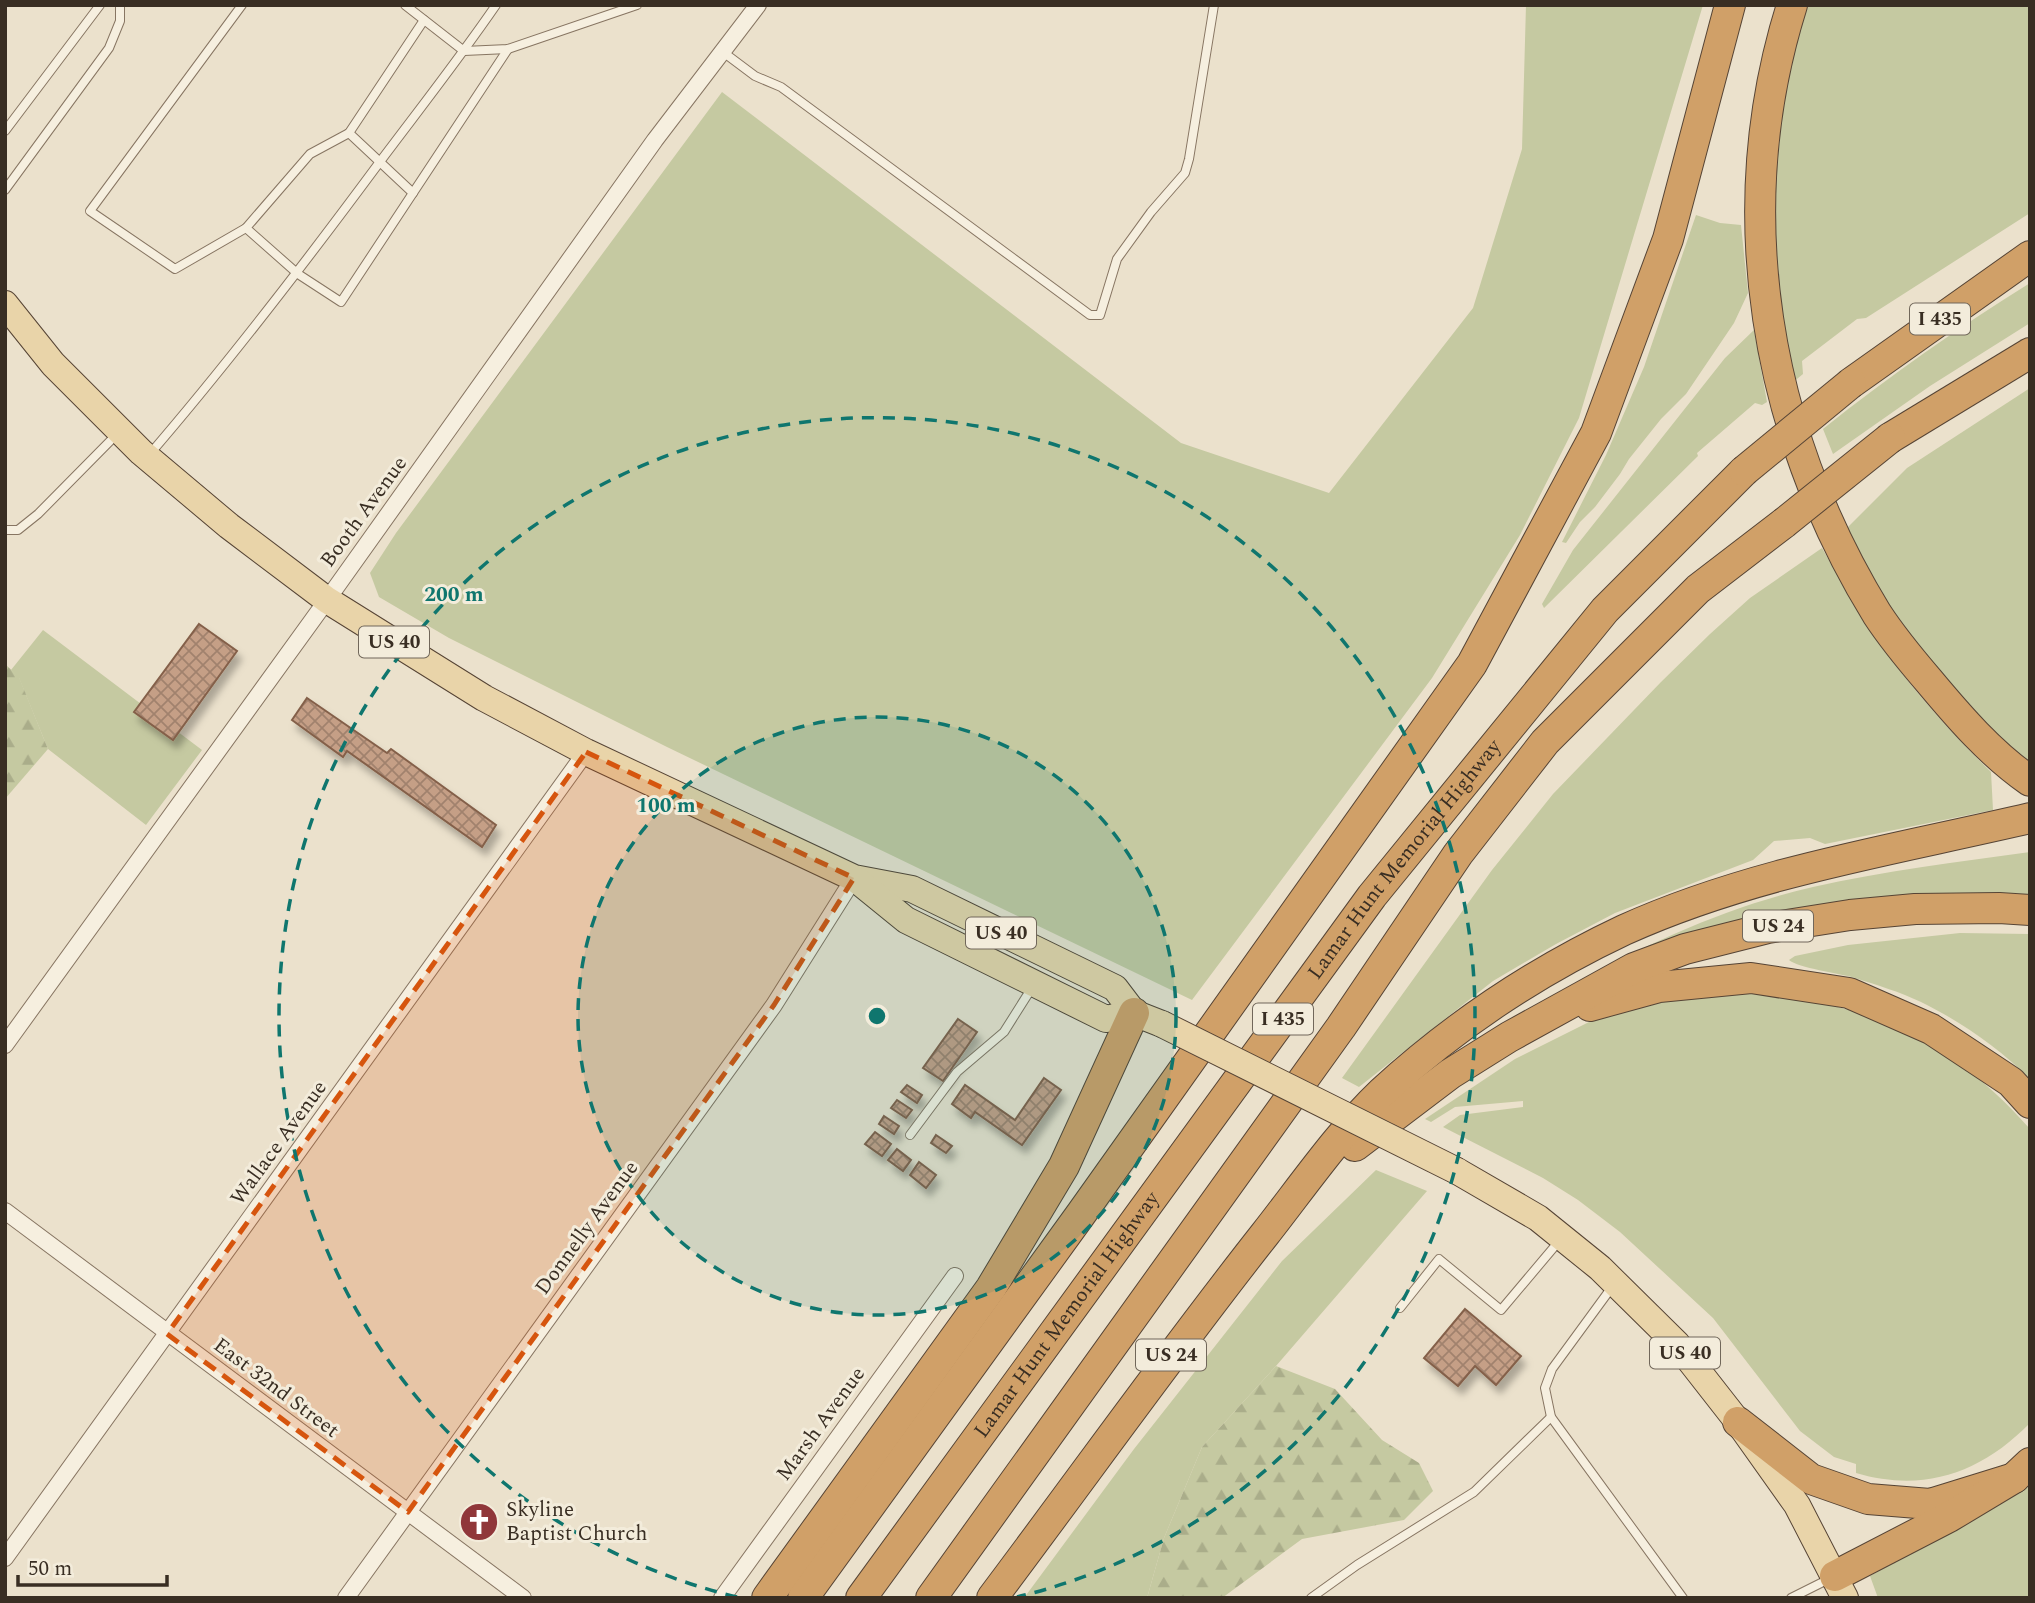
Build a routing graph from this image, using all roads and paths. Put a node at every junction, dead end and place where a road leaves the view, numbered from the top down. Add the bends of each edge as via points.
1 (100, 5) edge
2 (120, 5) edge
3 (242, 5) edge
4 (405, 5) edge
5 (496, 5) edge
6 (637, 5) edge
7 (758, 5) edge
8 (1214, 5) edge
9 (1730, 5) edge
10 (1792, 5) edge
11 (424, 20) junction
12 (508, 50) junction
13 (464, 51) junction
14 (723, 52) junction
15 (5, 131) edge
16 (349, 134) junction
17 (380, 163) junction
18 (5, 190) edge
19 (413, 193) junction
20 (246, 228) junction
21 (2030, 256) edge
22 (298, 274) junction
23 (5, 304) edge
24 (2030, 353) edge
25 (120, 431) junction
26 (147, 457) junction
27 (5, 530) edge
28 (327, 600) junction
29 (586, 752) junction
30 (2030, 781) edge
31 (2030, 818) edge
32 (854, 878) junction
33 (2030, 910) edge
34 (1034, 984) junction
35 (1134, 1013) junction
36 (1545, 1018) junction
37 (6, 1043) edge
38 (2030, 1103) edge
39 (910, 1135) dead end
40 (5, 1211) edge
41 (1562, 1238) junction
42 (1238, 1268) junction
43 (955, 1276) dead end
44 (1615, 1283) junction
45 (1400, 1308) dead end
46 (167, 1334) junction
47 (1551, 1417) junction
48 (1738, 1422) junction
49 (2022, 1471) edge
50 (408, 1512) junction
51 (5, 1558) edge
52 (1840, 1587) edge
53 (346, 1598) edge
54 (523, 1598) edge
55 (722, 1598) edge
56 (767, 1598) edge
57 (803, 1598) edge
58 (861, 1598) edge
59 (931, 1598) edge
60 (992, 1598) edge
61 (1311, 1598) edge
62 (1683, 1598) edge
63 (1791, 1598) edge

1 - 15 lane
2 - 18 lane via 120,21 109,48
3 - 20 lane via 90,211 175,269
4 - 11 lane
5 - 13 lane
6 - 12 lane
7 - 14 street, Booth Avenue
8 - 14 lane via 1185,173 1117,259 1100,315 1090,314 781,87 755,76
9 - 57 highway via 1668,239 1597,433 1472,664
10 - 30 highway via 1767,116 1759,194 1763,291 1781,391 1807,472 1838,545 1878,616 1967,727
11 - 13 lane
11 - 16 lane
12 - 13 lane
12 - 19 lane
13 - 17 lane
14 - 28 street, Booth Avenue via 655,140
16 - 17 lane
16 - 20 lane via 310,154
17 - 19 lane
17 - 22 lane
19 - 22 lane via 341,302
20 - 22 lane
21 - 58 highway, Lamar Hunt Memorial Highway / I 435, bridge via 1851,383 1744,471 1605,610 1372,896
22 - 26 lane
23 - 25 main road, US 40 via 53,363
24 - 59 highway, Lamar Hunt Memorial Highway / I 435, bridge via 1890,438 1698,589 1545,742 1458,854 1341,1027
25 - 26 main road, US 40
25 - 27 lane via 38,514 18,530
26 - 28 main road, US 40
28 - 29 main road, US 40 via 484,698
28 - 37 street, Booth Avenue
29 - 32 main road, US 40
29 - 46 street, Wallace Avenue
31 - 42 highway via 1835,863 1685,905 1556,966 1486,1009 1380,1094
32 - 34 main road, US 40 via 906,920
32 - 35 main road, US 40 via 912,889 1115,988
32 - 50 street, Donnelly Avenue via 774,1004
33 - 36 highway, US 24 via 1916,909 1768,928 1685,949 1634,968
34 - 35 main road, US 40 via 1106,1019
34 - 39 lane via 1004,1031 957,1072
35 - 41 main road, US 40, bridge via 1457,1171 1538,1218
35 - 56 highway via 1064,1166 991,1288
36 - 38 highway via 1659,987 1751,978 1849,993 1931,1028 2011,1082
36 - 42 highway, US 24 via 1450,1074 1350,1150
40 - 46 street, East 32nd Street
41 - 44 main road, US 40
41 - 45 lane via 1501,1310 1439,1259
42 - 60 highway, US 24
43 - 55 street, Marsh Avenue
44 - 47 lane via 1552,1369 1545,1388
44 - 48 main road, US 40 via 1677,1344
46 - 50 street, East 32nd Street
46 - 51 street, Wallace Avenue
47 - 61 lane via 1474,1492
47 - 62 lane
48 - 49 highway via 1811,1479 1868,1499 1930,1504
48 - 52 main road, US 40 via 1797,1504
49 - 52 highway
50 - 53 street, Donnelly Avenue
50 - 54 street, East 32nd Street
52 - 63 lane

